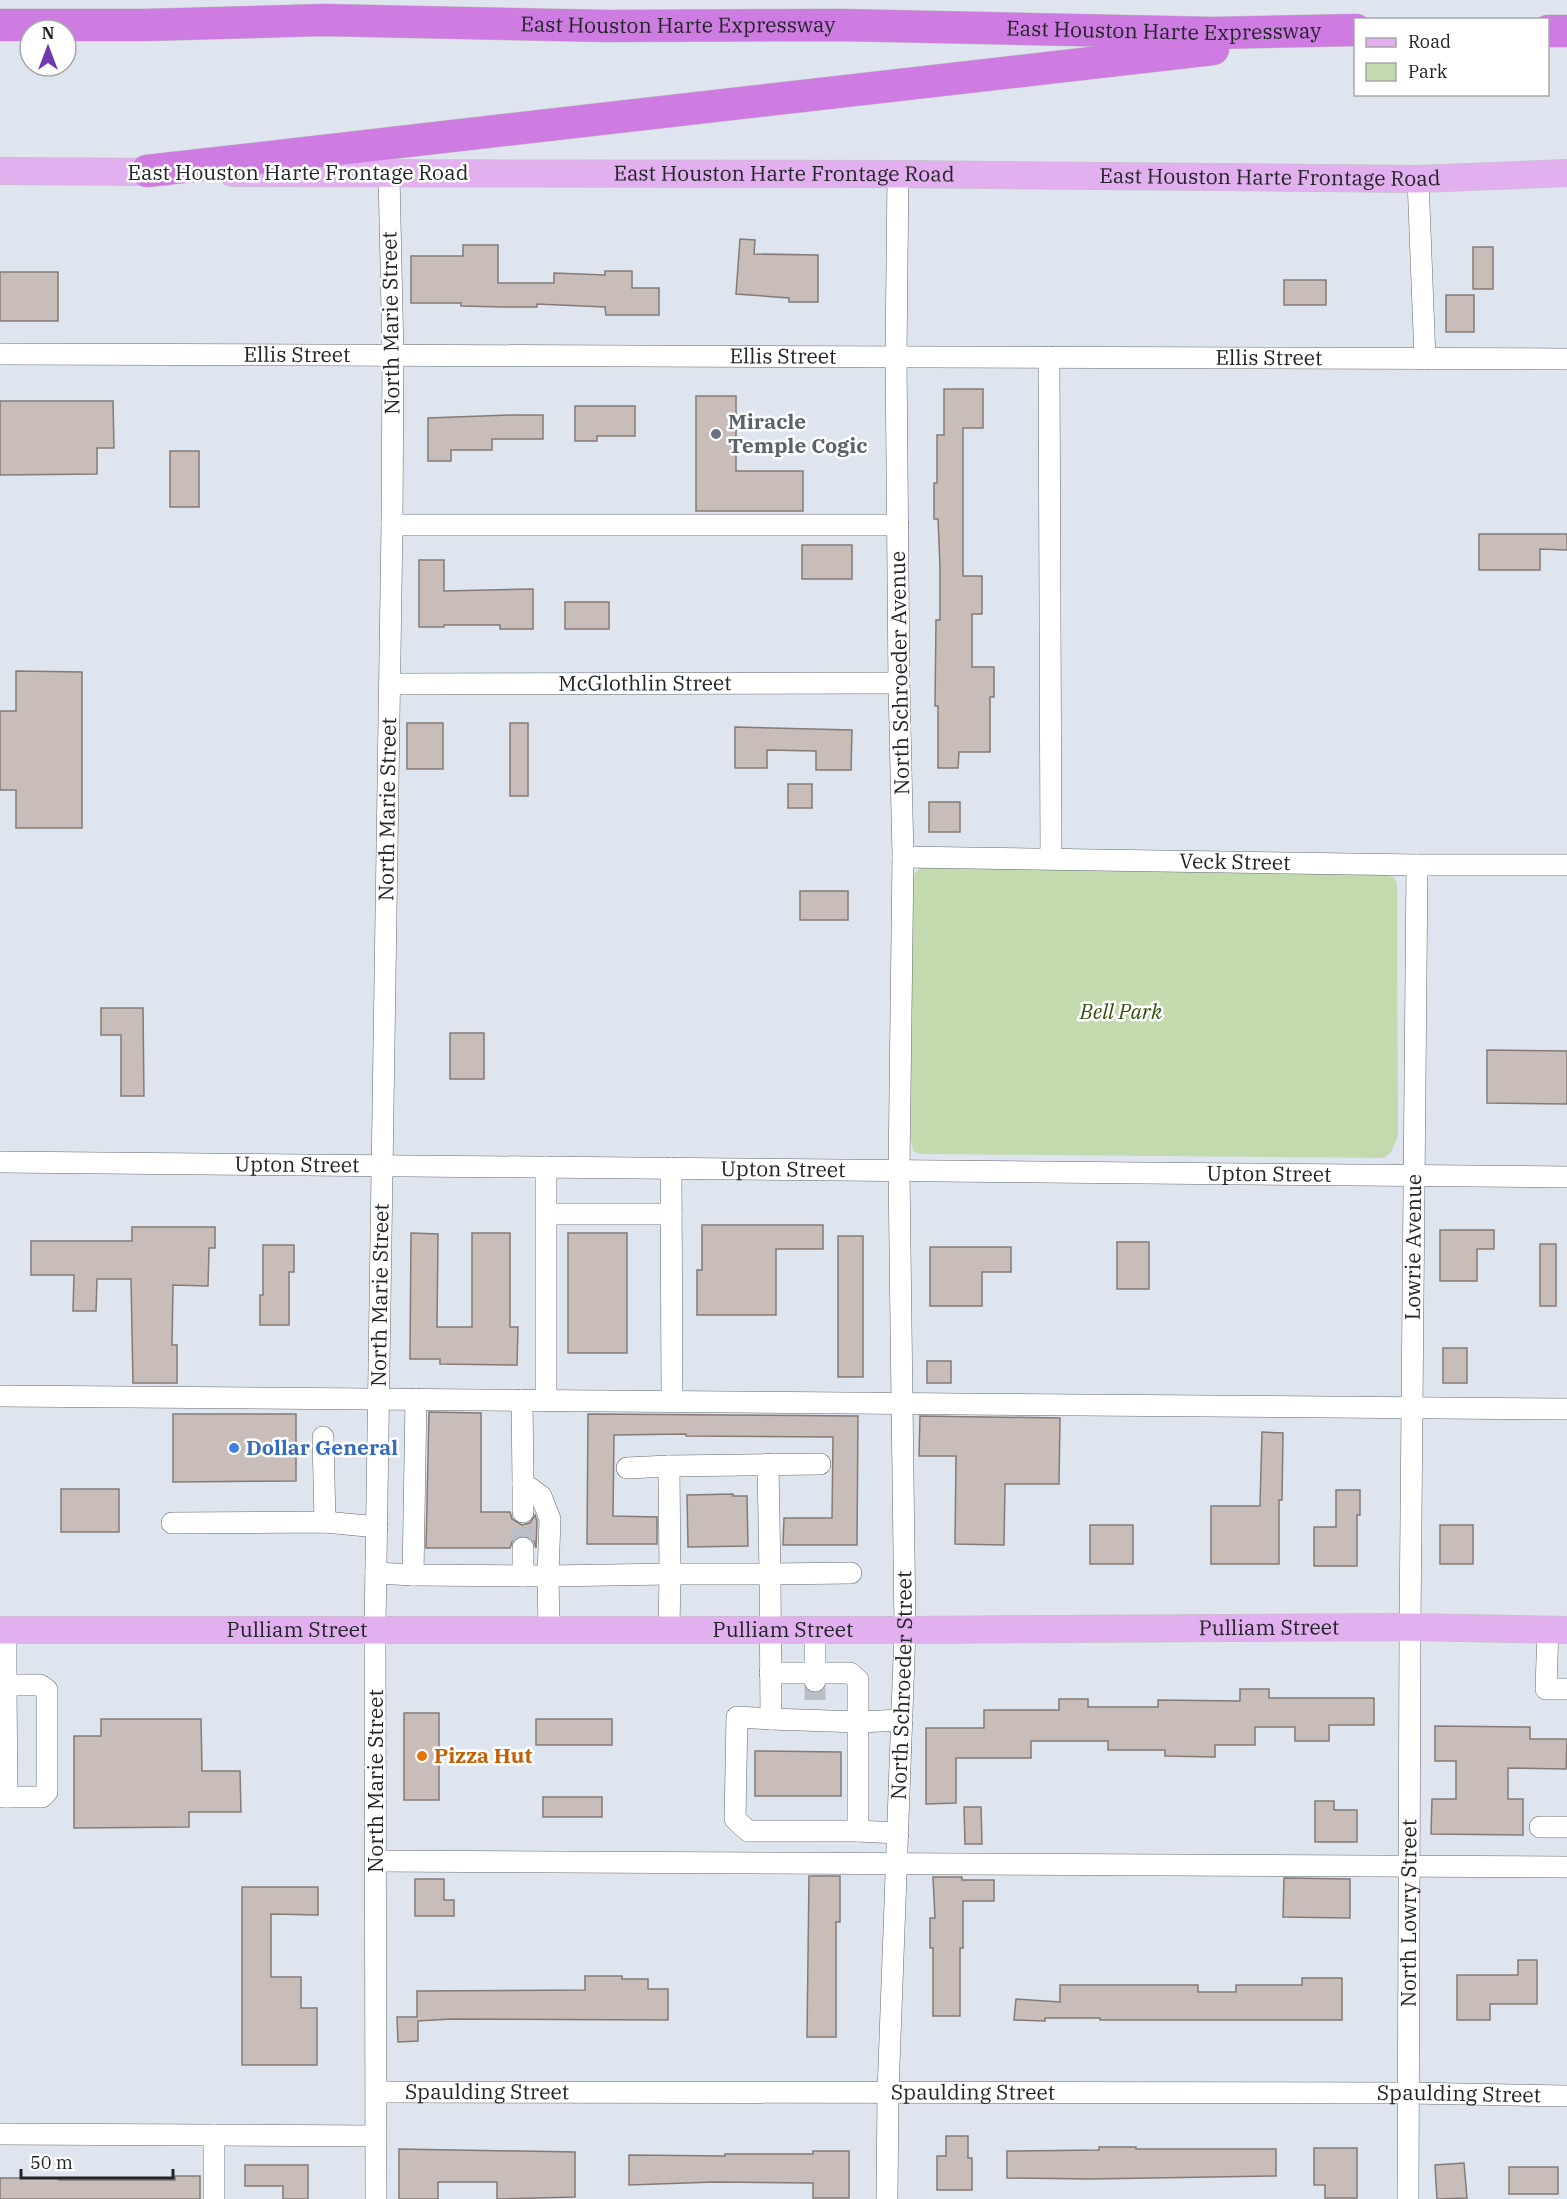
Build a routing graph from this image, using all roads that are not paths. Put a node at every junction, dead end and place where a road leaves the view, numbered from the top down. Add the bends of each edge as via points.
1 (0, 25) edge
2 (1549, 31) edge
3 (1567, 31) edge
4 (1354, 32) edge
5 (1354, 32) edge
6 (0, 171) edge
7 (147, 171) junction
8 (1567, 173) edge
9 (389, 174) junction
10 (898, 174) junction
11 (1418, 179) junction
12 (0, 354) edge
13 (393, 356) junction
14 (896, 356) junction
15 (1049, 357) junction
16 (1425, 359) junction
17 (1567, 359) edge
18 (392, 525) junction
19 (898, 525) junction
20 (899, 683) junction
21 (391, 684) junction
22 (903, 857) junction
23 (1051, 859) junction
24 (1418, 865) junction
25 (1567, 865) edge
26 (0, 1162) edge
27 (383, 1164) junction
28 (546, 1167) junction
29 (671, 1168) junction
30 (899, 1171) junction
31 (1416, 1175) junction
32 (1567, 1177) edge
33 (547, 1214) junction
34 (671, 1214) junction
35 (0, 1396) edge
36 (379, 1399) junction
37 (416, 1399) junction
38 (522, 1400) junction
39 (546, 1400) junction
40 (672, 1401) junction
41 (902, 1403) junction
42 (1413, 1408) junction
43 (1567, 1409) edge
44 (324, 1437) dead end
45 (768, 1464) junction
46 (820, 1464) dead end
47 (669, 1466) junction
48 (627, 1468) dead end
49 (523, 1483) junction
50 (523, 1512) tunnel mouth
51 (325, 1522) junction
52 (172, 1523) dead end
53 (377, 1527) junction
54 (523, 1548) tunnel mouth
55 (376, 1573) junction
56 (850, 1573) dead end
57 (670, 1574) junction
58 (770, 1574) junction
59 (413, 1575) junction
60 (523, 1575) junction
61 (548, 1576) junction
62 (1410, 1627) junction
63 (375, 1628) junction
64 (549, 1629) junction
65 (669, 1629) junction
66 (3, 1630) edge
67 (770, 1630) junction
68 (815, 1630) junction
69 (905, 1630) junction
70 (1558, 1630) edge
71 (770, 1673) junction
72 (4, 1680) edge
73 (1567, 1689) edge
74 (815, 1694) junction
75 (771, 1719) junction
76 (902, 1720) junction
77 (859, 1722) junction
78 (4, 1797) edge
79 (1540, 1827) dead end
80 (1567, 1827) edge
81 (858, 1831) junction
82 (898, 1833) junction
83 (376, 1861) junction
84 (896, 1864) junction
85 (1410, 1866) junction
86 (1567, 1867) edge
87 (377, 2092) junction
88 (888, 2093) junction
89 (1409, 2093) junction
90 (1567, 2096) edge
91 (0, 2134) edge
92 (214, 2135) junction
93 (376, 2136) junction
94 (214, 2199) edge
95 (376, 2199) edge
96 (887, 2199) edge
97 (1408, 2199) edge

1 - 4 highway, East Houston Harte Expressway via 323,20
2 - 3 highway
5 - 7 highway
6 - 7 main road, East Houston Harte Frontage Road
7 - 9 main road, East Houston Harte Frontage Road
8 - 11 main road, East Houston Harte Frontage Road
9 - 10 main road, East Houston Harte Frontage Road
9 - 13 street, North Marie Street
10 - 11 main road, East Houston Harte Frontage Road
10 - 14 street, North Schroeder Avenue
11 - 16 street
12 - 13 street, Ellis Street
13 - 14 street, Ellis Street
13 - 18 street, North Marie Street
14 - 15 street, Ellis Street
14 - 19 street, North Schroeder Avenue
15 - 16 street, Ellis Street
15 - 23 street
16 - 17 street, Ellis Street
18 - 19 street
18 - 21 street, North Marie Street
19 - 20 street, North Schroeder Avenue
20 - 21 street, McGlothlin Street
20 - 22 street, North Schroeder Avenue
21 - 27 street, North Marie Street
22 - 23 street, Veck Street
22 - 30 street, North Schroeder Avenue
23 - 24 street, Veck Street
24 - 25 street, Veck Street
24 - 31 street, Lowrie Avenue
26 - 27 street, Upton Street
27 - 28 street, Upton Street
27 - 36 street, North Marie Street
28 - 29 street, Upton Street
28 - 33 street
29 - 30 street, Upton Street
29 - 34 street
30 - 31 street, Upton Street
30 - 41 street, North Schroeder Street
31 - 32 street, Upton Street
31 - 42 street, Lowrie Avenue
33 - 34 street
33 - 39 street
34 - 40 street
35 - 36 street
36 - 37 street
36 - 53 street, North Marie Street
37 - 38 street
37 - 59 street
38 - 39 street
38 - 49 street
39 - 40 street
40 - 41 street
41 - 42 street
41 - 69 street, North Schroeder Street
42 - 43 street
42 - 62 street, Lowrie Avenue
44 - 51 street
45 - 46 street
45 - 47 street
45 - 58 street
47 - 48 street
47 - 57 street
49 - 50 street
49 - 61 street via 542,1496 550,1519
51 - 52 street
51 - 53 street
53 - 55 street, North Marie Street
54 - 60 street
55 - 59 street
55 - 63 street, North Marie Street
56 - 58 street
57 - 58 street
57 - 61 street
57 - 65 street
58 - 67 street
59 - 60 street
60 - 61 street
61 - 64 street
62 - 69 main road, Pulliam Street
62 - 70 main road, Pulliam Street
62 - 85 street, North Lowry Street
63 - 64 main road, Pulliam Street
63 - 66 main road, Pulliam Street
63 - 83 street, North Marie Street
64 - 65 main road, Pulliam Street
65 - 67 main road, Pulliam Street
66 - 72 street
67 - 68 main road, Pulliam Street
67 - 71 street
68 - 69 main road, Pulliam Street
68 - 74 street
69 - 76 street, North Schroeder Street
70 - 73 street via 1546,1689
71 - 74 street
71 - 75 street
72 - 78 street
72 - 78 street via 40,1685 47,1690 47,1792 42,1797
74 - 75 street
74 - 77 street
74 - 77 street via 850,1673 858,1680
75 - 81 street via 737,1717 735,1819 748,1831
76 - 77 street
76 - 82 street, North Schroeder Street
77 - 81 street
79 - 80 street
81 - 82 street
82 - 84 street, North Schroeder Street
83 - 84 street
83 - 87 street, North Marie Street
84 - 85 street
84 - 88 street, North Schroeder Street
85 - 86 street
85 - 89 street, North Lowry Street
87 - 88 street, Spaulding Street
87 - 93 street, North Marie Street
88 - 89 street, Spaulding Street
88 - 96 street, North Schroeder Street
89 - 90 street, Spaulding Street
89 - 97 street, North Lowry Street
91 - 92 street
92 - 93 street
92 - 94 street
93 - 95 street, North Marie Street

